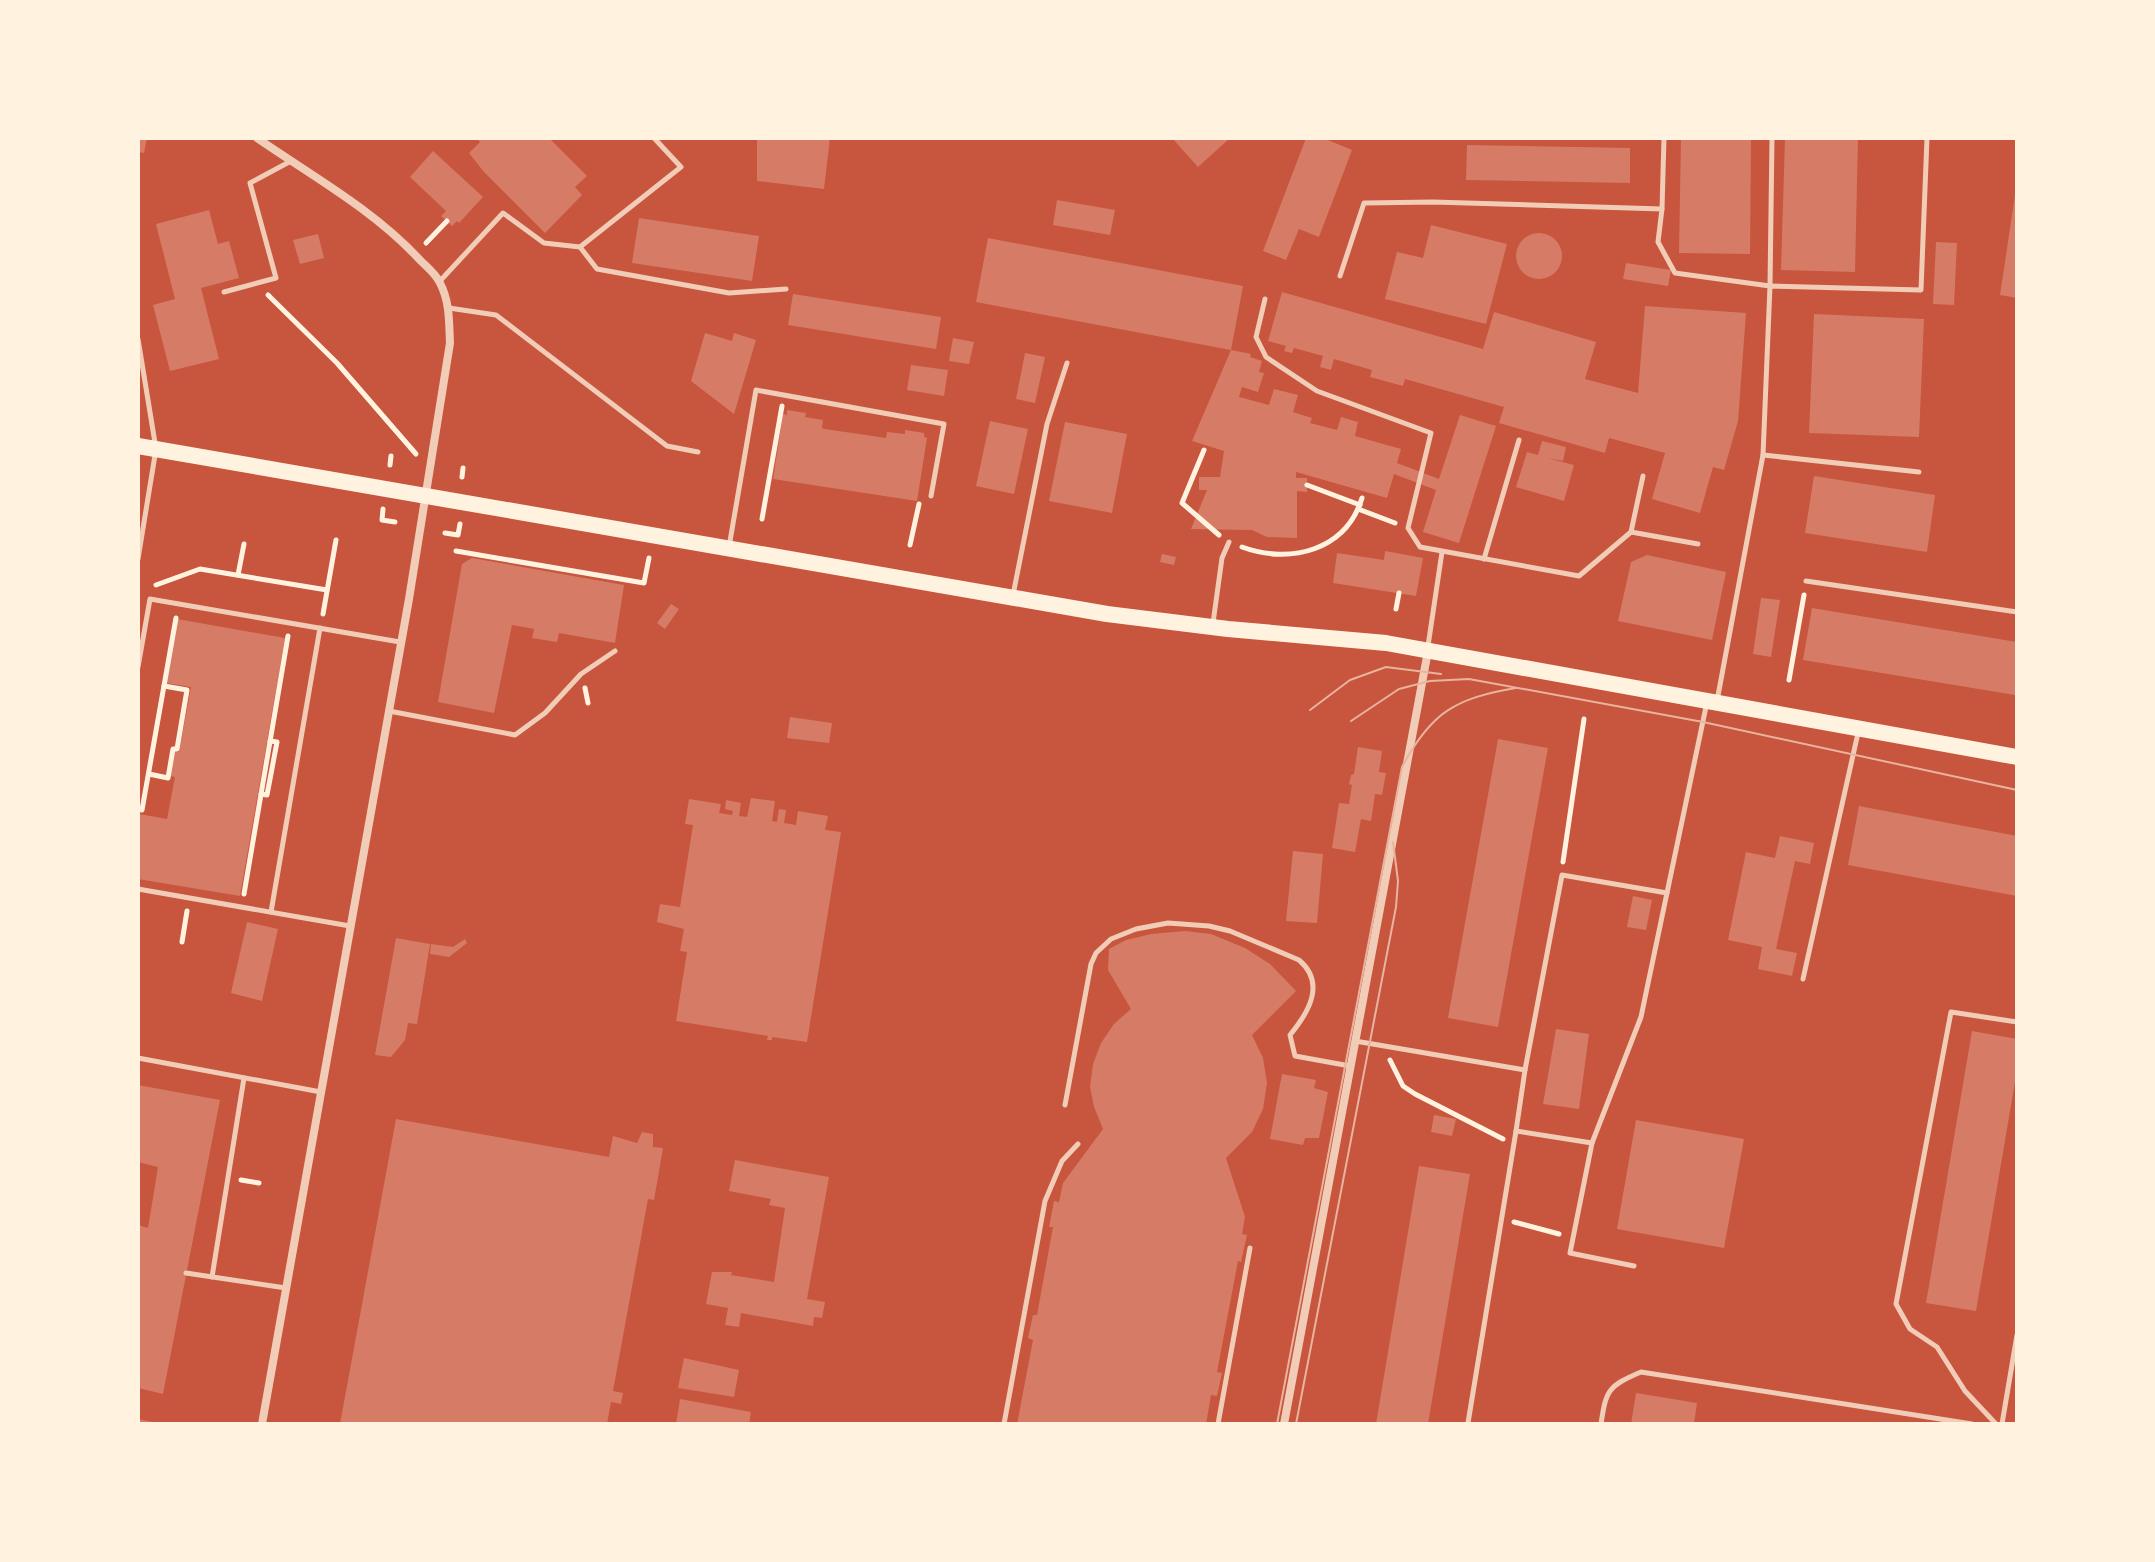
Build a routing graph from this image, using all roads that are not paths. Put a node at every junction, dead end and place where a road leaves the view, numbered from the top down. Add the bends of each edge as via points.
1 (257, 138) edge
2 (654, 138) edge
3 (1664, 138) edge
4 (1772, 138) edge
5 (1927, 138) edge
6 (291, 161) junction
7 (1662, 209) junction
8 (580, 247) junction
9 (1340, 276) dead end
10 (440, 281) junction
11 (1770, 286) junction
12 (786, 289) dead end
13 (224, 292) dead end
14 (1265, 299) dead end
15 (449, 308) junction
16 (138, 339) edge
17 (1067, 363) dead end
18 (1519, 440) dead end
19 (138, 446) edge
20 (156, 449) junction
21 (698, 452) dead end
22 (1763, 455) junction
23 (1919, 472) dead end
24 (1643, 476) dead end
25 (426, 496) junction
26 (931, 496) road end
27 (1631, 532) junction
28 (1229, 542) road end
29 (1698, 544) dead end
30 (729, 547) junction
31 (1442, 552) junction
32 (138, 559) edge
33 (1484, 559) junction
34 (1806, 581) road end
35 (1012, 598) junction
36 (2017, 612) edge
37 (1213, 627) junction
38 (320, 628) junction
39 (401, 642) junction
40 (615, 651) dead end
41 (1428, 651) junction
42 (138, 667) edge
43 (1712, 702) junction
44 (389, 711) junction
45 (1859, 728) junction
46 (2017, 757) edge
47 (138, 889) edge
48 (1667, 893) junction
49 (271, 912) junction
50 (351, 926) junction
51 (1803, 979) dead end
52 (2017, 1022) edge
53 (1355, 1041) junction
54 (138, 1058) edge
55 (1351, 1066) junction
56 (1525, 1070) junction
57 (244, 1078) junction
58 (321, 1092) junction
59 (1065, 1105) dead end
60 (1516, 1131) junction
61 (1592, 1143) junction
62 (1078, 1144) dead end
63 (1250, 1248) dead end
64 (1634, 1266) dead end
65 (186, 1273) dead end
66 (212, 1277) junction
67 (286, 1288) junction
68 (2017, 1335) edge
69 (1468, 1423) edge
70 (262, 1424) edge
71 (1004, 1424) edge
72 (1218, 1424) edge
73 (1284, 1424) edge
74 (1601, 1424) edge
75 (1972, 1424) edge
76 (1996, 1424) edge
77 (2002, 1424) edge

1 - 6 street
2 - 8 lane via 681,167
3 - 7 lane
4 - 11 lane
5 - 11 lane via 1921,290
6 - 10 street via 390,230
6 - 13 lane via 250,183 276,278
7 - 9 lane via 1364,203
7 - 11 lane via 1658,242 1675,273
8 - 10 lane via 544,243 503,213
8 - 12 lane via 597,269 729,293
10 - 15 street
11 - 22 lane
14 - 31 lane via 1256,337 1266,357 1317,391 1431,433 1408,528 1420,547
15 - 21 lane via 496,315 667,446
15 - 25 street via 450,343
16 - 20 lane
17 - 35 lane via 1047,424
18 - 33 lane
19 - 20 main road
20 - 25 main road
20 - 32 lane
22 - 23 lane
22 - 43 lane via 1726,655
24 - 27 lane
25 - 30 main road
25 - 39 street
26 - 30 lane via 944,424 756,390
27 - 29 lane
27 - 33 lane via 1579,576
28 - 37 lane
30 - 35 main road
31 - 33 lane
31 - 41 lane
34 - 36 lane
35 - 37 main road
37 - 41 main road
38 - 39 lane
38 - 42 lane via 150,599
38 - 49 lane
39 - 44 street
40 - 44 lane via 581,674 545,713 515,735
41 - 43 main road
41 - 53 street
43 - 45 main road
43 - 48 lane
44 - 50 street
45 - 46 main road
45 - 51 lane
47 - 49 lane
48 - 56 lane via 1562,875
48 - 61 lane via 1641,1017
49 - 50 lane
50 - 58 street
52 - 76 lane via 1951,1012 1896,1304 1910,1329 1937,1347 1965,1391
53 - 55 street
53 - 56 lane
54 - 57 lane
55 - 59 lane via 1295,1056 1290,1035 1303,1018 1314,987 1299,960 1230,931 1168,923 1120,935 1096,953
55 - 73 street
56 - 60 lane
57 - 58 lane
57 - 66 lane
58 - 67 street
60 - 61 lane
60 - 69 lane
61 - 64 lane via 1570,1253
62 - 71 lane via 1062,1161 1045,1201
63 - 72 lane
65 - 66 lane
66 - 67 lane
67 - 70 street
68 - 77 lane
74 - 75 lane via 1605,1395 1641,1372

